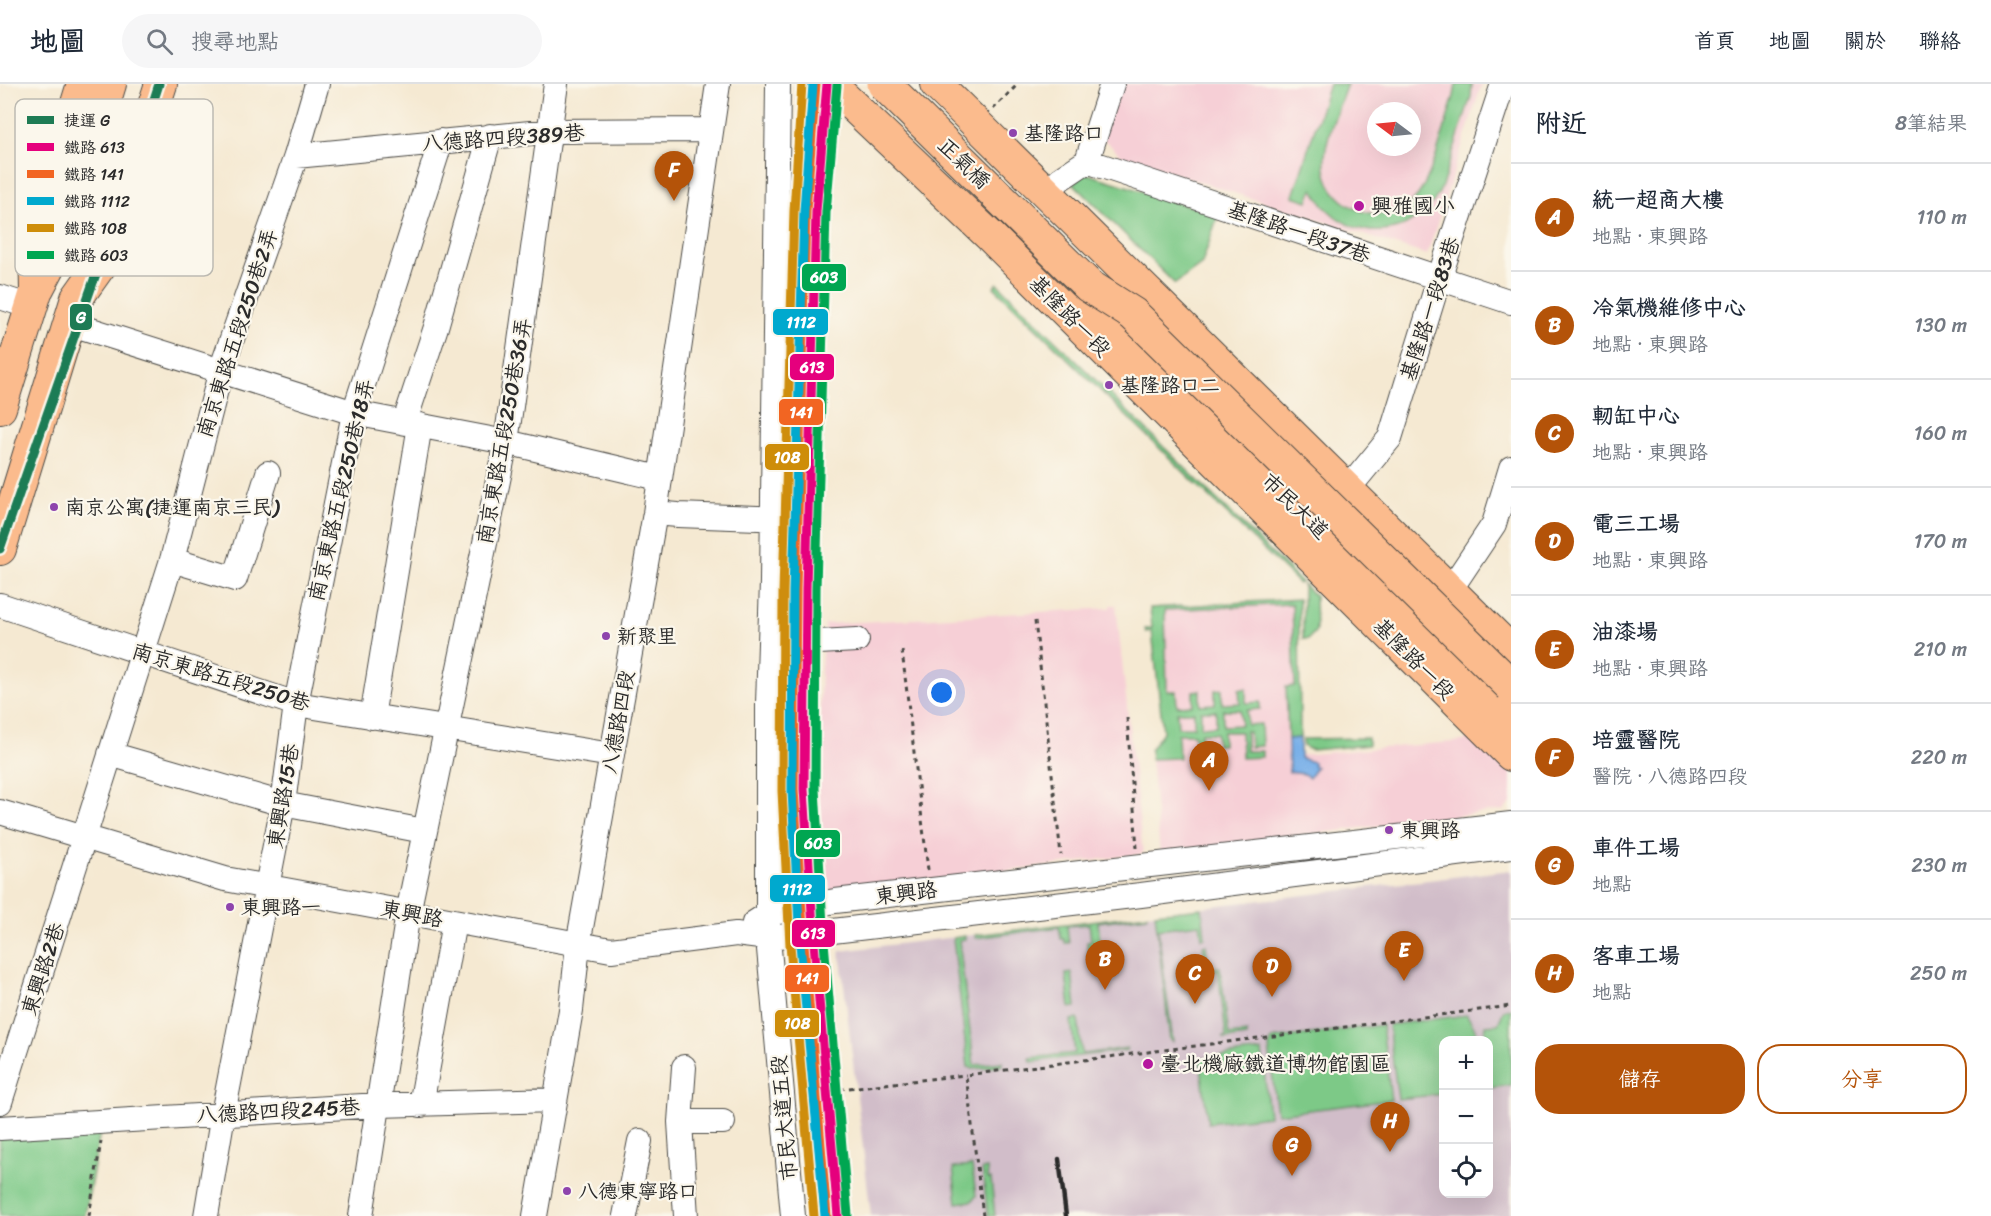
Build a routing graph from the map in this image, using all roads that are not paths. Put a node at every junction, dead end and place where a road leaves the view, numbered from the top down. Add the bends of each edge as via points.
1 (83, 84) edge
2 (97, 84) edge
3 (110, 84) edge
4 (115, 84) edge
5 (146, 84) edge
6 (161, 84) edge
7 (316, 84) edge
8 (556, 84) edge
9 (717, 84) edge
10 (778, 84) edge
11 (821, 84) edge
12 (830, 84) edge
13 (883, 84) edge
14 (936, 84) edge
15 (1112, 84) edge
16 (1503, 84) edge
17 (78, 99) edge
18 (94, 99) edge
19 (105, 99) edge
20 (109, 99) edge
21 (141, 99) edge
22 (156, 99) edge
23 (711, 130) junction
24 (551, 131) junction
25 (490, 136) junction
26 (441, 141) junction
27 (296, 156) junction
28 (1087, 161) junction
29 (1047, 193) junction
30 (990, 236) junction
31 (34, 276) edge
32 (44, 276) edge
33 (74, 276) edge
34 (85, 276) edge
35 (94, 276) edge
36 (1439, 279) junction
37 (0, 297) edge
38 (33, 299) junction
39 (1511, 302) edge
40 (73, 310) junction
41 (221, 370) junction
42 (0, 408) edge
43 (354, 413) junction
44 (413, 423) junction
45 (506, 442) junction
46 (1511, 468) edge
47 (268, 473) dead end
48 (659, 478) junction
49 (1348, 489) junction
50 (655, 513) junction
51 (773, 519) junction
52 (801, 520) junction
53 (0, 549) edge
54 (172, 560) junction
55 (1450, 590) junction
56 (0, 605) edge
57 (857, 640) dead end
58 (799, 643) junction
59 (1511, 651) edge
60 (142, 653) junction
61 (296, 704) junction
62 (1507, 704) edge
63 (372, 717) junction
64 (448, 729) junction
65 (110, 754) junction
66 (612, 755) junction
67 (1511, 755) edge
68 (283, 804) junction
69 (0, 812) edge
70 (1511, 824) edge
71 (424, 831) junction
72 (84, 836) junction
73 (1511, 847) edge
74 (266, 887) junction
75 (804, 908) junction
76 (408, 913) junction
77 (453, 922) junction
78 (768, 926) junction
79 (807, 934) junction
80 (578, 945) junction
81 (684, 1067) dead end
82 (555, 1100) junction
83 (0, 1102) edge
84 (379, 1105) junction
85 (421, 1105) junction
86 (223, 1114) junction
87 (680, 1122) junction
88 (723, 1122) dead end
89 (0, 1128) edge
90 (640, 1141) dead end
91 (206, 1216) edge
92 (361, 1216) edge
93 (535, 1216) edge
94 (625, 1216) edge
95 (686, 1216) edge
96 (794, 1216) edge
97 (832, 1216) edge

1 - 17 main road
2 - 18 street
3 - 19 main road
4 - 20 main road
5 - 21 street
6 - 22 main road
7 - 27 street, 南京東路五段250巷2弄
8 - 24 street, 南京東路五段250巷36弄
9 - 23 street, 八德路四段
10 - 51 street, 市民大道五段
11 - 52 street, 市民大道五段
12 - 30 main road, 基隆路一段
13 - 62 highway, 正氣橋, bridge via 1086,284 1134,314
14 - 29 main road
15 - 28 street
16 - 36 street, 基隆路一段83巷
23 - 24 street, 八德路四段389巷
23 - 48 street, 八德路四段
24 - 25 street, 八德路四段389巷
24 - 45 street, 南京東路五段250巷36弄
25 - 26 street, 八德路四段389巷
25 - 44 street via 435,327
26 - 27 street, 八德路四段389巷
26 - 43 street, 南京東路五段250巷18弄
27 - 41 street, 南京東路五段250巷2弄
28 - 29 street
28 - 36 street, 基隆路一段37巷
29 - 30 main road
29 - 49 main road
30 - 67 main road, 基隆路一段
31 - 38 main road
32 - 38 main road
33 - 40 main road
34 - 40 street
35 - 40 main road
36 - 39 street, 基隆路一段37巷
36 - 49 street, 基隆路一段83巷 via 1390,438
37 - 38 street
38 - 42 main road
40 - 41 street
40 - 53 main road
41 - 43 street
41 - 54 street, 南京東路五段250巷2弄
43 - 44 street
43 - 61 street, 南京東路五段250巷18弄
44 - 45 street
44 - 63 street
45 - 48 street
45 - 64 street, 南京東路五段250巷36弄
46 - 55 street via 1494,524
47 - 54 street via 235,579
48 - 50 street, 八德路四段
49 - 55 main road
50 - 51 street
50 - 66 street, 八德路四段
51 - 52 street
51 - 78 street, 市民大道五段
52 - 58 street, 市民大道五段
54 - 60 street, 南京東路五段250巷2弄
55 - 59 main road
56 - 60 street, 南京東路五段250巷
57 - 58 street
58 - 75 street, 市民大道五段
60 - 61 street, 南京東路五段250巷
60 - 65 street, 南京東路五段250巷2弄
61 - 63 street, 南京東路五段250巷
61 - 68 street, 東興路15巷
63 - 64 street, 南京東路五段250巷
64 - 66 street, 南京東路五段250巷
64 - 71 street, 南京東路五段250巷36弄
65 - 68 street
65 - 72 street, 東興路2巷
66 - 80 street, 八德路四段
68 - 71 street
68 - 74 street, 東興路15巷
69 - 72 street, 東興路
70 - 75 street, 東興路 via 835,901
71 - 76 street, 南京東路五段250巷36弄
72 - 74 street, 東興路 via 225,879
72 - 83 street, 東興路2巷
73 - 79 street, 東興路
74 - 76 street, 東興路
74 - 86 street
75 - 78 street, 東興路
75 - 79 street, 市民大道五段
76 - 77 street, 東興路
76 - 84 street, 南京東路五段250巷36弄
77 - 80 street, 東興路
77 - 85 street
78 - 79 street, 東興路
78 - 80 street, 東興路 via 736,934 611,950
78 - 96 street, 市民大道五段
79 - 97 street, 市民大道五段
80 - 82 street, 八德路四段
81 - 87 street
82 - 85 street, 八德路四段245巷
82 - 93 street, 八德路四段
84 - 85 street, 八德路四段245巷
84 - 86 street, 八德路四段245巷
84 - 92 street, 南京東路五段250巷36弄
86 - 89 street, 八德路四段245巷
86 - 91 street
87 - 88 street
87 - 95 street
90 - 94 street

